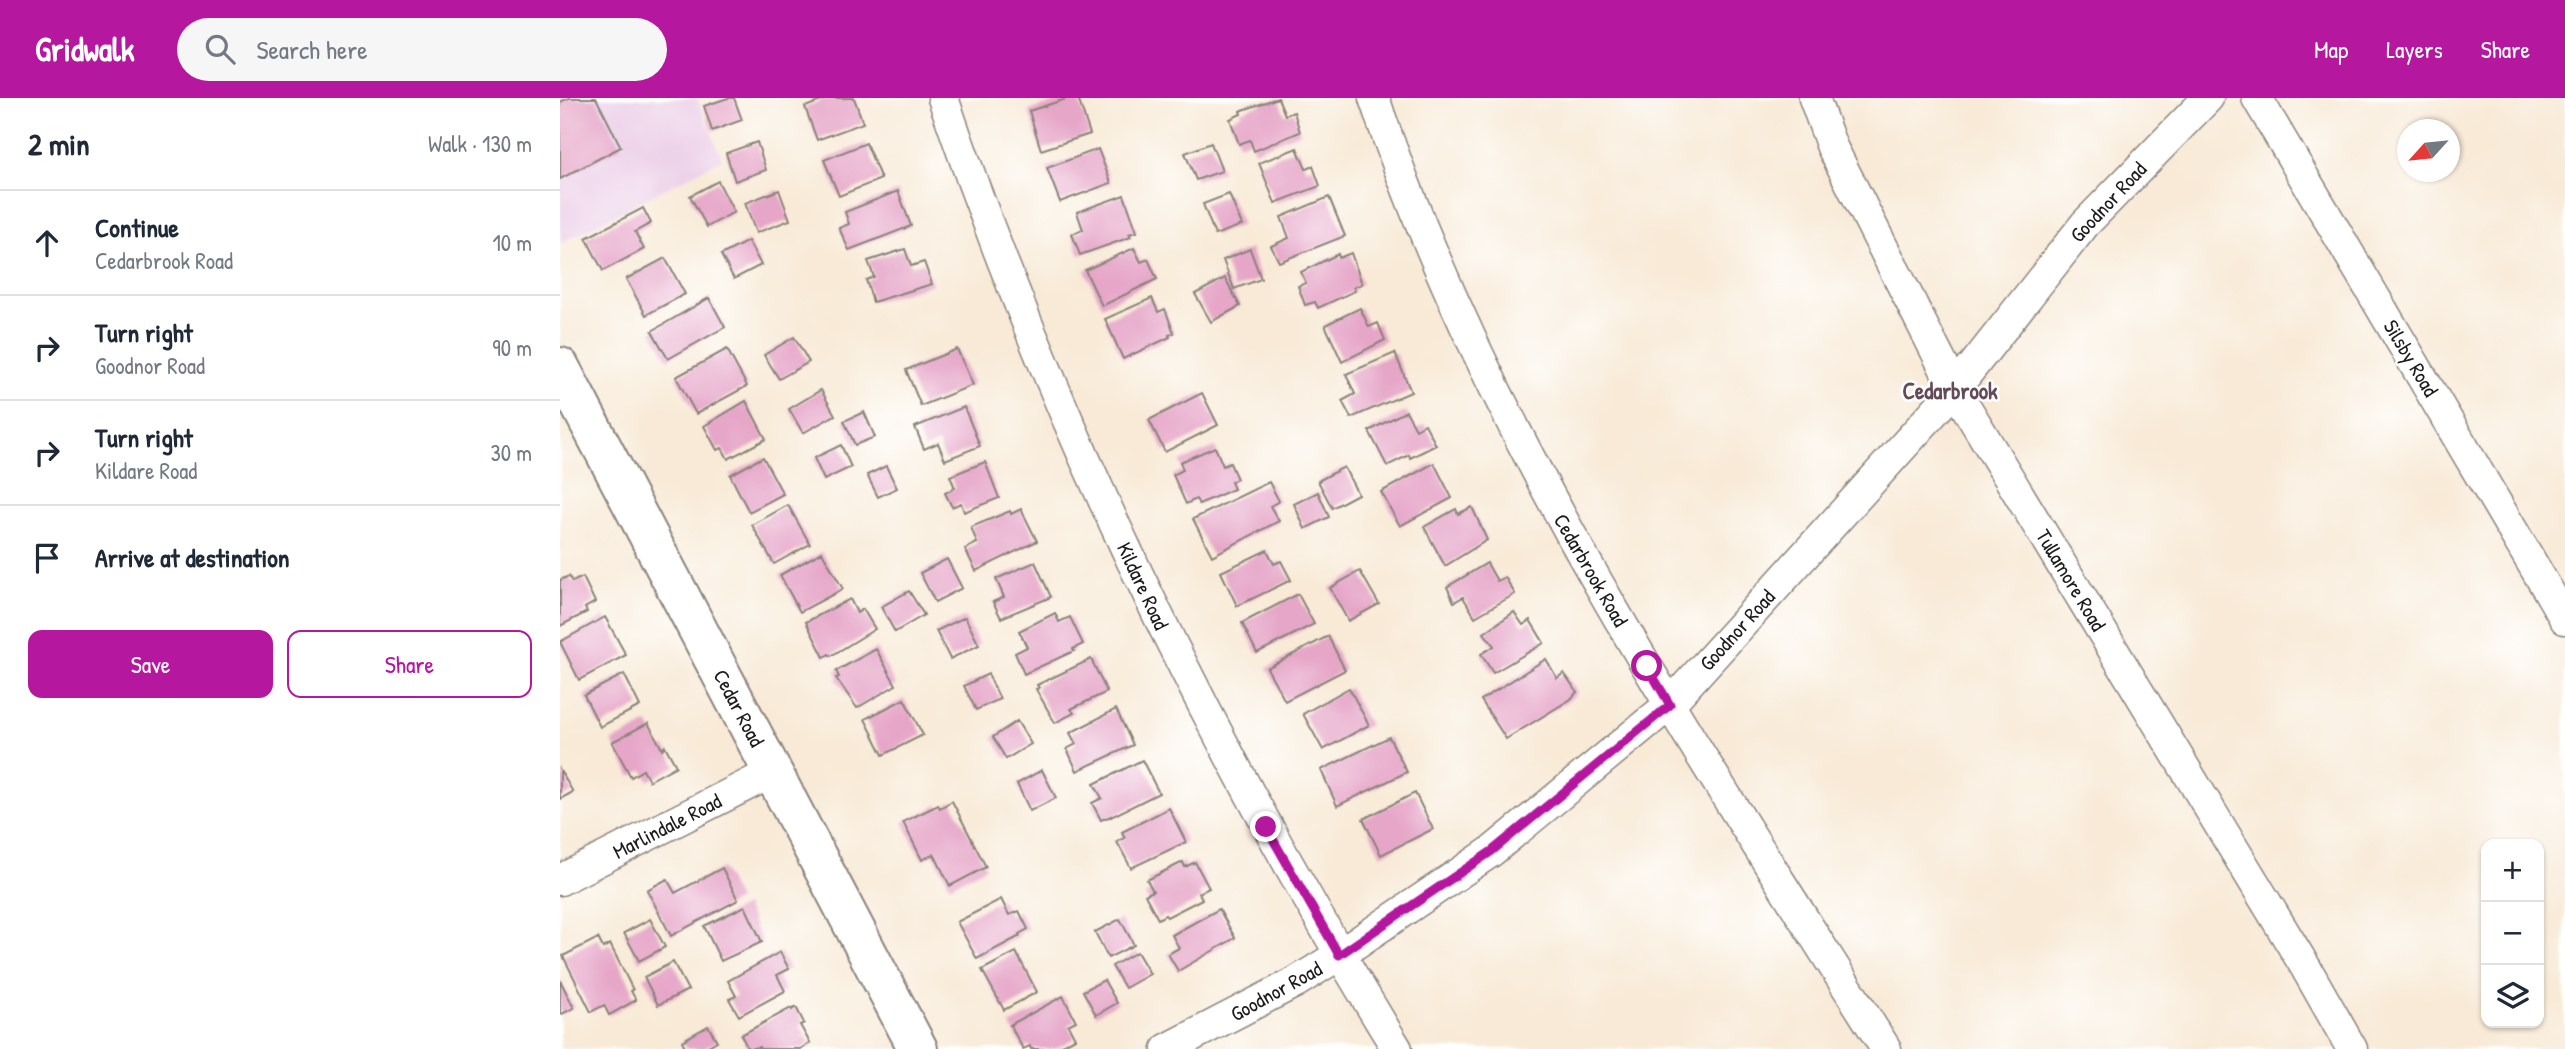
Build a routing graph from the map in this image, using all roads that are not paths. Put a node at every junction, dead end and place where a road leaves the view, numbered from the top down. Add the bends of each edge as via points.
1 (943, 98) edge
2 (1374, 98) edge
3 (1814, 98) edge
4 (2208, 98) edge
5 (2257, 98) edge
6 (564, 384) edge
7 (1955, 389) junction
8 (2565, 619) edge
9 (1670, 705) junction
10 (773, 772) junction
11 (560, 880) edge
12 (1339, 955) junction
13 (918, 1049) edge
14 (1167, 1049) edge
15 (1397, 1049) edge
16 (1886, 1049) edge
17 (2352, 1049) edge

1 - 12 street, Kildare Road via 1041,360 1098,491 1181,665
2 - 9 street, Cedarbrook Road via 1438,267 1490,379 1553,505
3 - 7 street, Tullamore Road via 1832,147
4 - 7 street, Goodnor Road via 2085,224
5 - 8 street, Silsby Road
6 - 10 main road, Cedar Road
7 - 9 street, Goodnor Road
7 - 17 street, Tullamore Road
9 - 12 street, Goodnor Road via 1492,851
9 - 16 street, Cedarbrook Road
10 - 11 street, Marlindale Road
10 - 13 main road, Cedar Road
12 - 14 street, Goodnor Road
12 - 15 street, Kildare Road

